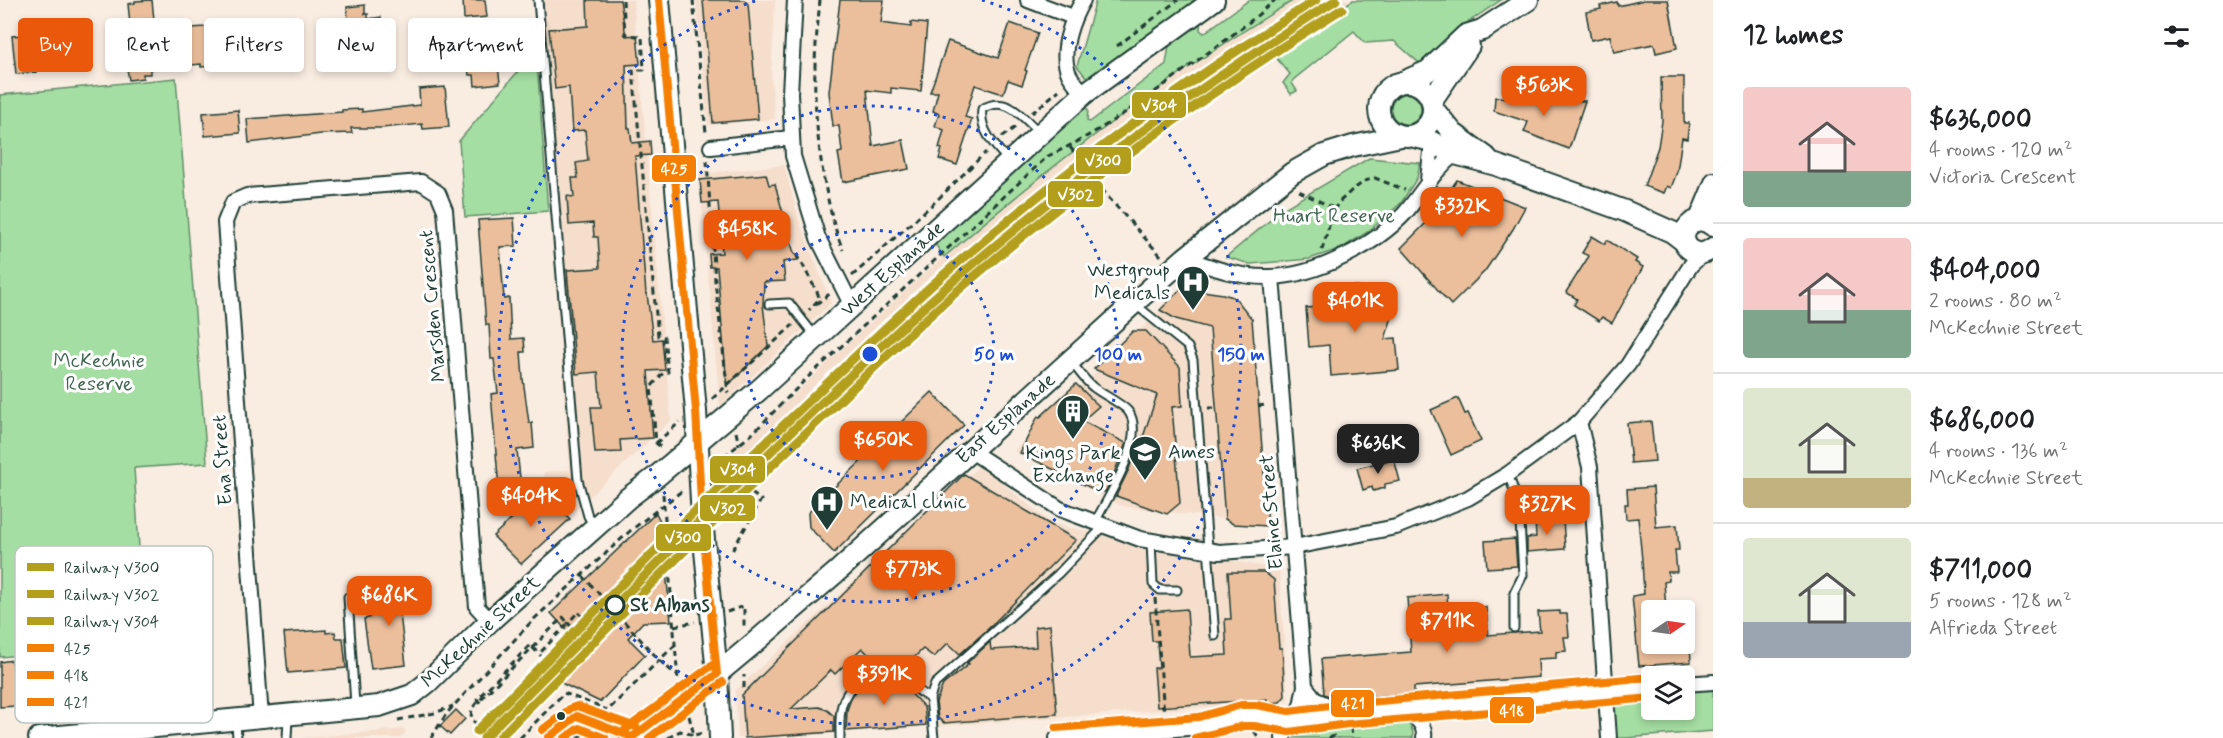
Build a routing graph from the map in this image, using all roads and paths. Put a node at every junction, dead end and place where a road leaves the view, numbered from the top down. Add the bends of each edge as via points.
1 (538, 0) edge
2 (623, 0) edge
3 (659, 0) edge
4 (693, 0) edge
5 (795, 0) edge
6 (820, 0) edge
7 (1028, 0) edge
8 (1083, 0) edge
9 (1214, 0) edge
10 (1275, 0) edge
11 (1528, 0) edge
12 (1073, 17) junction
13 (1482, 30) junction
14 (1405, 81) junction
15 (1084, 94) junction
16 (1379, 105) junction
17 (1432, 105) junction
18 (1041, 134) junction
19 (1406, 136) junction
20 (791, 138) junction
21 (1432, 142) junction
22 (1353, 146) junction
23 (1070, 147) junction
24 (708, 148) junction
25 (1455, 154) junction
26 (1010, 162) junction
27 (1496, 165) junction
28 (1713, 180) edge
29 (1281, 182) junction
30 (1423, 188) junction
31 (1713, 188) edge
32 (233, 202) joint
33 (1335, 209) junction
34 (1625, 211) junction
35 (1704, 221) edge
36 (1685, 243) junction
37 (1710, 251) edge
38 (798, 254) dead end
39 (845, 255) dead end
40 (1179, 264) junction
41 (849, 265) dead end
42 (1322, 265) junction
43 (853, 275) dead end
44 (1272, 277) junction
45 (1674, 291) junction
46 (1134, 303) junction
47 (769, 304) dead end
48 (852, 306) junction
49 (801, 318) junction
50 (817, 338) junction
51 (1070, 361) junction
52 (1265, 405) dead end
53 (1258, 406) dead end
54 (1578, 422) junction
55 (698, 441) junction
56 (971, 451) junction
57 (663, 471) junction
58 (1508, 474) junction
59 (726, 475) dead end
60 (700, 477) junction
61 (664, 505) junction
62 (1100, 524) junction
63 (596, 529) junction
64 (1151, 541) junction
65 (1294, 547) junction
66 (732, 551) dead end
67 (1209, 551) junction
68 (582, 575) junction
69 (1155, 586) junction
70 (1177, 590) dead end
71 (348, 597) dead end
72 (609, 606) junction
73 (583, 617) dead end
74 (490, 621) junction
75 (568, 623) junction
76 (1514, 628) dead end
77 (596, 632) dead end
78 (580, 635) junction
79 (1215, 636) dead end
80 (675, 645) junction
81 (590, 646) junction
82 (539, 654) junction
83 (543, 658) dead end
84 (659, 660) junction
85 (556, 672) dead end
86 (717, 674) junction
87 (1713, 682) edge
88 (1695, 683) edge
89 (1305, 686) junction
90 (1641, 688) edge
91 (1605, 691) junction
92 (930, 698) junction
93 (480, 703) junction
94 (356, 709) junction
95 (1408, 710) junction
96 (607, 711) junction
97 (1164, 713) dead end
98 (1347, 714) junction
99 (288, 715) junction
100 (261, 718) junction
101 (595, 722) junction
102 (1289, 722) junction
103 (477, 725) dead end
104 (236, 729) edge
105 (120, 734) edge
106 (631, 737) edge
107 (39, 738) edge
108 (287, 738) edge
109 (431, 738) edge
110 (505, 738) edge
111 (520, 738) edge
112 (548, 738) edge
113 (578, 738) edge
114 (668, 738) edge
115 (696, 738) edge
116 (720, 738) edge
117 (840, 738) edge
118 (934, 738) edge
119 (1057, 738) edge
120 (1283, 738) edge
121 (1329, 738) edge
122 (1339, 738) edge
123 (1424, 738) edge
124 (1609, 738) edge

1 - 63 lane via 578,480 588,516
2 - 57 path via 625,34 642,36 644,70 633,70 658,336 664,337 668,372 651,387
3 - 55 street
4 - 24 path
5 - 20 street
6 - 39 path via 814,70 818,122 827,194
7 - 12 street
8 - 12 street
9 - 15 street, West Esplanade
10 - 23 path via 1153,94
11 - 13 street
12 - 15 street via 1067,60 1069,75
13 - 14 street via 1466,35 1428,71
13 - 17 street via 1460,56
14 - 16 street via 1390,86
14 - 17 street via 1421,86
15 - 18 street, West Esplanade
16 - 19 street via 1387,128
16 - 22 street
17 - 19 street via 1432,117 1424,129
17 - 27 street via 1453,132
18 - 26 street, West Esplanade
18 - 26 lane via 1005,104 994,103 982,109 987,135
19 - 21 street
19 - 22 street, East Esplanade
20 - 24 street
20 - 48 street via 818,238
21 - 25 street
21 - 30 street
22 - 29 street, East Esplanade via 1324,155
23 - 40 path via 1094,179
23 - 60 path via 1048,156 806,379 752,434
24 - 49 path via 726,387
25 - 27 street
25 - 30 street via 1439,166
26 - 48 street, West Esplanade
27 - 34 street
28 - 35 street
29 - 33 path
29 - 40 street, East Esplanade
30 - 33 path via 1389,185 1375,178 1351,191
30 - 42 street via 1404,213 1376,238 1356,252
31 - 35 street
32 - 74 street, Marsden Crescent via 247,196 421,182 438,193 445,210 477,607
32 - 100 street, Ena Street via 225,222
33 - 42 path via 1322,244
34 - 35 street
34 - 36 street via 1672,232
35 - 36 street via 1685,230
36 - 37 street via 1693,252
36 - 45 street
37 - 45 street via 1691,265
38 - 49 path via 819,299
40 - 44 street
40 - 46 street, East Esplanade
41 - 43 path
42 - 44 street
44 - 65 street, Elaine Street
45 - 54 street via 1628,365
46 - 51 street, East Esplanade
46 - 67 lane via 1188,347 1193,360
47 - 49 lane via 789,303
48 - 50 street, West Esplanade
49 - 50 lane
50 - 55 street, West Esplanade
51 - 56 street, East Esplanade
51 - 62 lane via 1091,386 1127,410 1134,428 1130,450
52 - 53 path
54 - 58 street
54 - 91 street via 1590,467
55 - 57 street, McKechnie Street
55 - 60 street
56 - 62 street via 1059,509
56 - 86 street, East Esplanade
57 - 61 path
57 - 63 street, McKechnie Street
58 - 65 street via 1468,498 1396,527
58 - 76 lane via 1519,504 1523,575 1514,593
59 - 66 path via 761,500
60 - 61 path
60 - 86 street
61 - 68 path
61 - 80 path
62 - 64 street
62 - 92 lane via 1067,565 943,676
63 - 74 street, McKechnie Street
64 - 67 street
64 - 69 lane
65 - 67 street
65 - 89 street, Elaine Street
67 - 79 lane
68 - 72 path
68 - 109 path via 524,629 447,713
69 - 70 lane via 1160,590
69 - 97 path
71 - 94 lane
72 - 78 path
72 - 84 path
73 - 75 path via 578,612
74 - 94 street, McKechnie Street via 412,695
75 - 78 path
75 - 82 path
75 - 93 path via 563,617
77 - 81 path via 600,637
78 - 81 path
80 - 84 path
80 - 84 path via 676,675
81 - 85 path via 560,675
81 - 110 path via 593,649
82 - 83 path
82 - 93 path via 530,645 477,699
84 - 96 path
86 - 106 street, East Esplanade
86 - 116 street
87 - 88 street
89 - 98 street via 1316,700
89 - 102 street, Elaine Street via 1301,706
90 - 91 street
91 - 95 street
91 - 124 street
92 - 117 lane via 892,667 881,664 862,677 846,696
92 - 118 lane
93 - 103 path via 472,708 471,718
94 - 99 street, McKechnie Street
95 - 98 street
95 - 123 street via 1419,722
96 - 101 path
96 - 111 path via 564,693
98 - 102 street
99 - 100 street, McKechnie Street
99 - 108 lane
100 - 104 street, McKechnie Street
101 - 106 lane
101 - 112 lane via 577,716
101 - 113 path
102 - 119 street via 1242,715 1201,727
102 - 120 street, Elaine Street
104 - 105 street, McKechnie Street
105 - 107 street, McKechnie Street
114 - 115 path via 680,731
121 - 122 path

